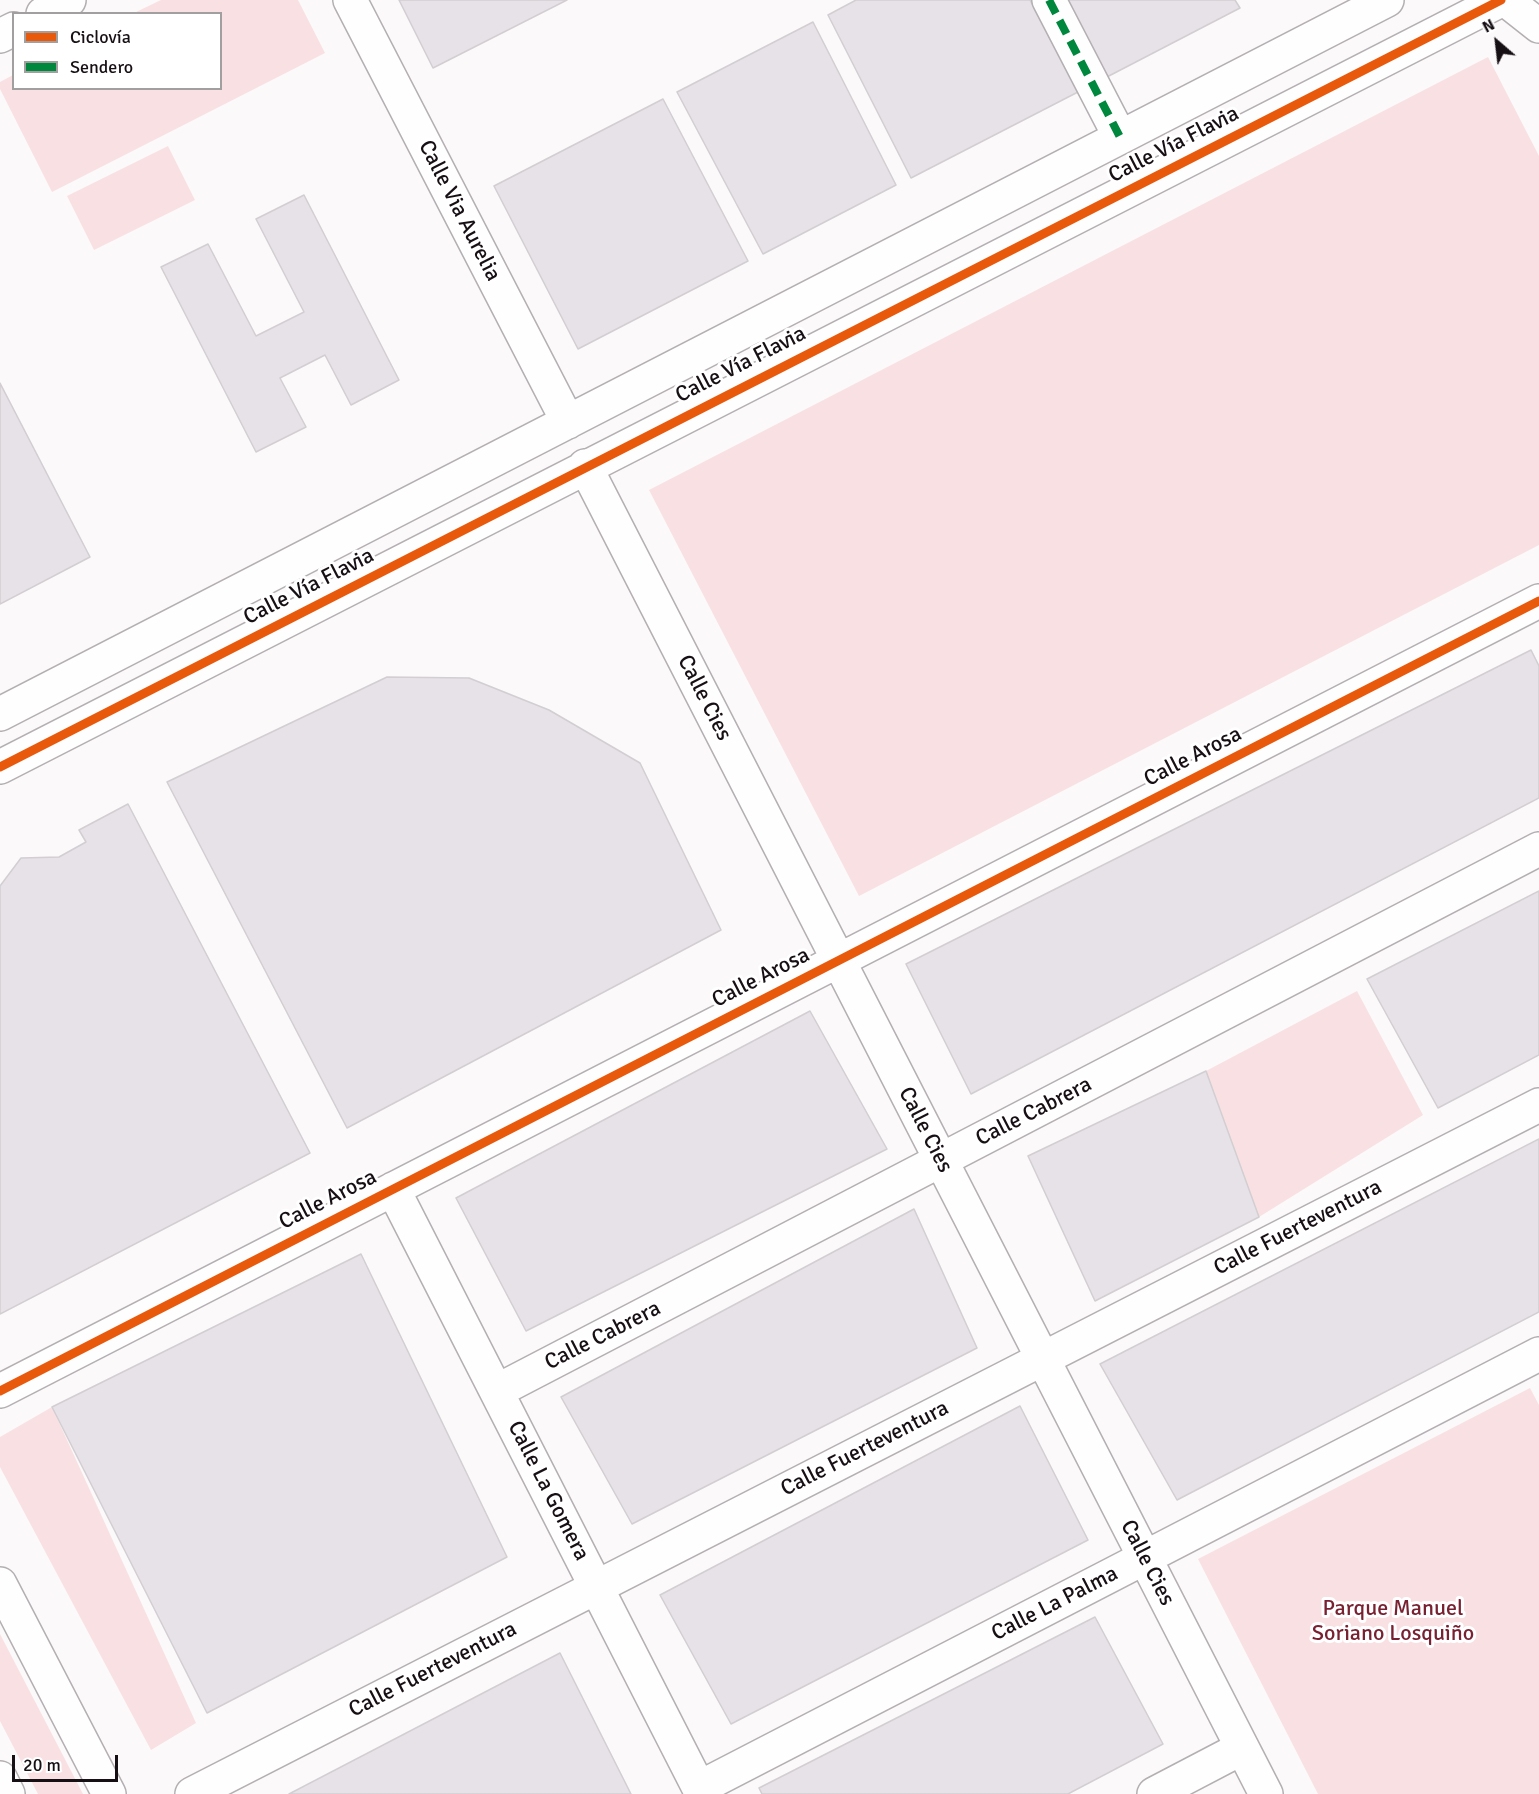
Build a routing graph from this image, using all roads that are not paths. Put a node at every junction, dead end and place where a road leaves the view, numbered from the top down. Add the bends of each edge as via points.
1 (69, 0) edge
2 (350, 0) edge
3 (1049, 0) edge
4 (1387, 0) edge
5 (1501, 0) edge
6 (1506, 0) edge
7 (47, 12) edge
8 (1539, 26) edge
9 (1120, 137) junction
10 (568, 422) junction
11 (585, 466) junction
12 (1539, 601) edge
13 (0, 714) edge
14 (0, 767) edge
15 (1539, 849) edge
16 (838, 960) junction
17 (1539, 1105) edge
18 (941, 1160) junction
19 (393, 1189) junction
20 (1539, 1354) edge
21 (1042, 1358) junction
22 (0, 1391) edge
23 (497, 1391) junction
24 (1145, 1558) junction
25 (0, 1584) edge
26 (596, 1586) junction
27 (1242, 1748) junction
28 (0, 1778) edge
29 (701, 1791) edge
30 (8, 1794) edge
31 (109, 1794) edge
32 (192, 1794) edge
33 (1154, 1794) edge
34 (1266, 1794) edge

1 - 7 street
2 - 10 street, Calle Via Aurelia
3 - 9 street
4 - 9 street, Calle Vía Flavia
5 - 11 street, Calle Vía Flavia
6 - 8 street
9 - 10 street, Calle Vía Flavia
10 - 13 street, Calle Vía Flavia
11 - 14 street, Calle Vía Flavia
11 - 16 street, Calle Cies
12 - 16 street, Calle Arosa
15 - 18 street, Calle Cabrera
16 - 18 street, Calle Cies
16 - 19 street, Calle Arosa
17 - 21 street, Calle Fuerteventura
18 - 21 street, Calle Cies
18 - 23 street, Calle Cabrera
19 - 22 street, Calle Arosa
19 - 23 street, Calle La Gomera
20 - 24 street, Calle La Palma
21 - 24 street, Calle Cies
21 - 26 street, Calle Fuerteventura
23 - 26 street, Calle La Gomera
24 - 27 street, Calle Cies
24 - 29 street, Calle La Palma
25 - 31 street
26 - 29 street, Calle La Gomera
26 - 32 street, Calle Fuerteventura
27 - 33 street
27 - 34 street, Calle Cies
28 - 30 street

